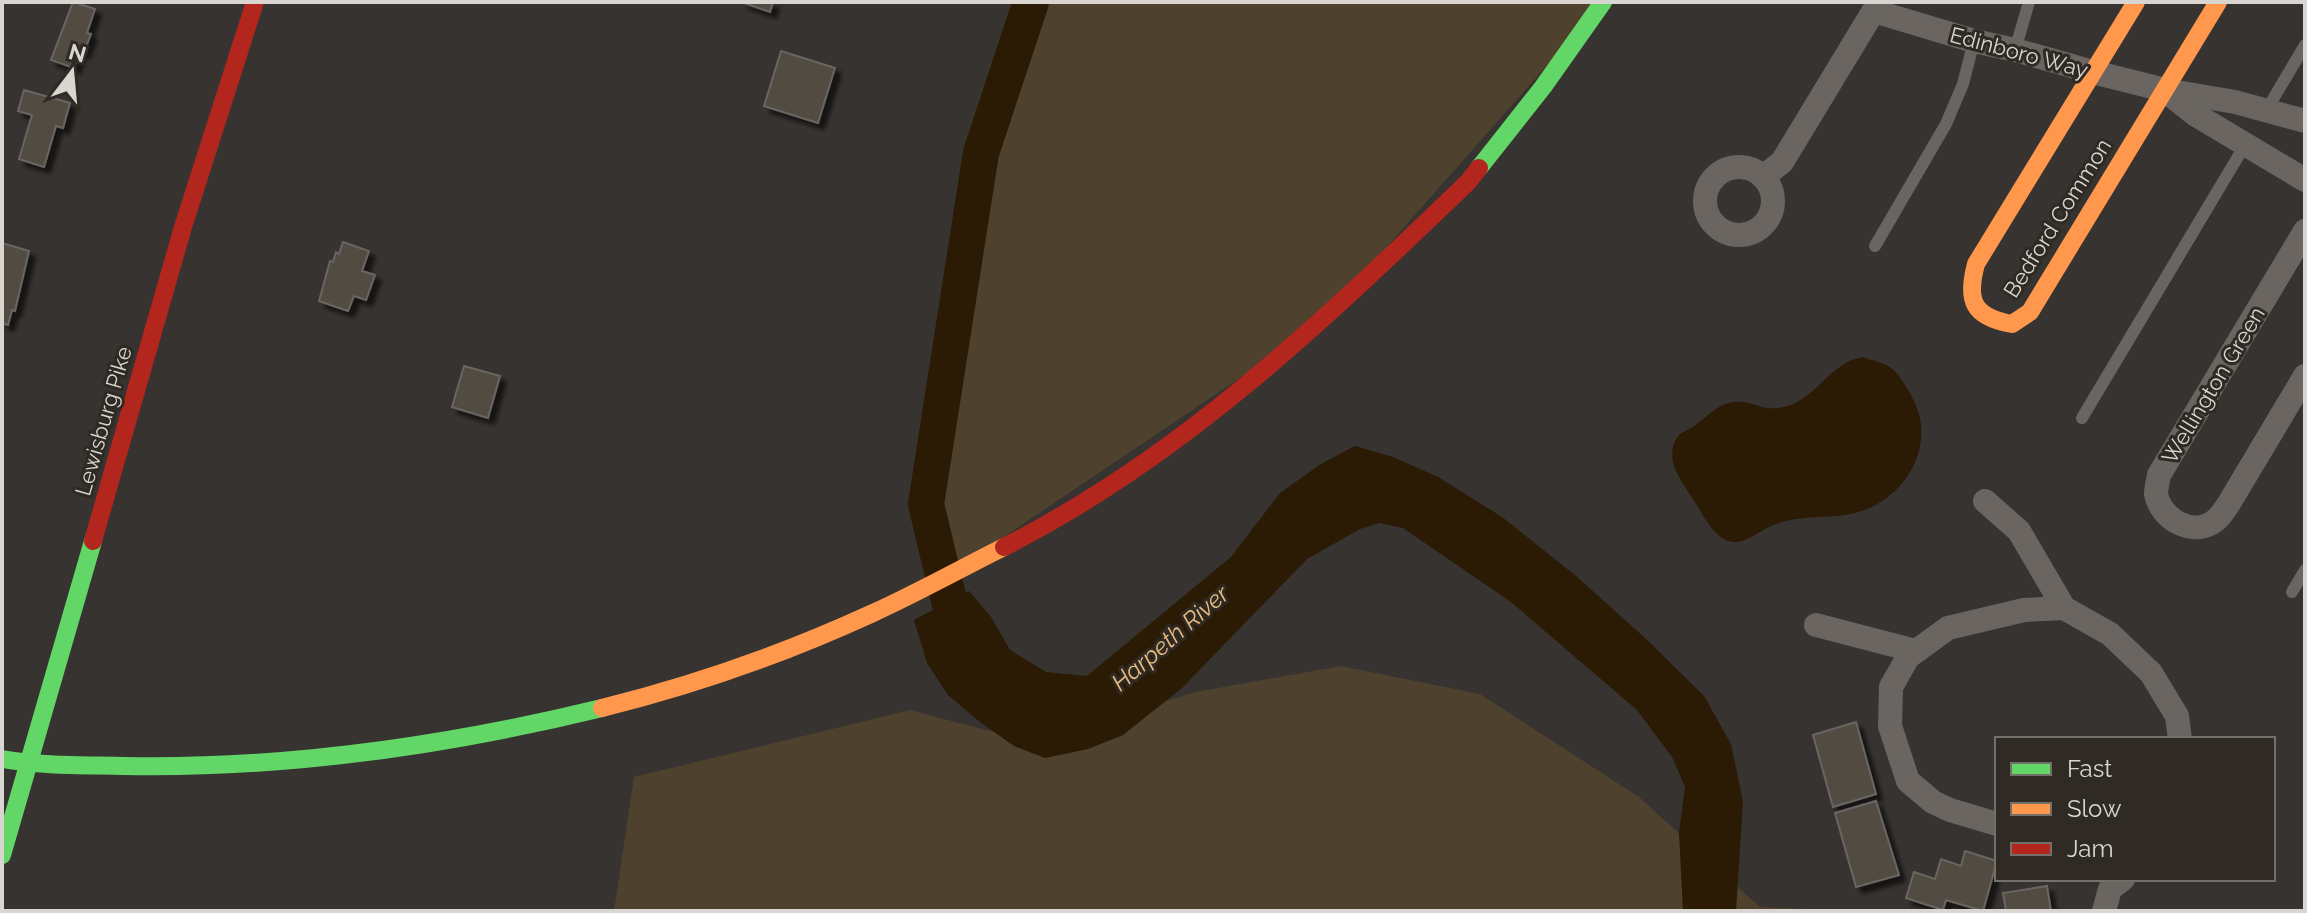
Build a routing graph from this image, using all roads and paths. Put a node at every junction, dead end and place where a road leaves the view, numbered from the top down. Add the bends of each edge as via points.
1 (255, 2) edge
2 (1603, 2) edge
3 (2029, 2) edge
4 (2136, 2) edge
5 (2218, 2) edge
6 (1876, 7) edge
7 (1974, 41) junction
8 (2305, 45) edge
9 (2015, 50) junction
10 (2093, 72) junction
11 (2165, 90) junction
12 (2266, 111) junction
13 (2305, 121) edge
14 (2245, 145) junction
15 (1763, 177) dead end
16 (2305, 180) edge
17 (2305, 231) edge
18 (1875, 246) dead end
19 (2305, 376) edge
20 (2082, 418) dead end
21 (1985, 501) dead end
22 (2305, 570) edge
23 (2292, 592) dead end
24 (2064, 608) junction
25 (1816, 625) dead end
26 (1916, 651) junction
27 (2180, 737) edge
28 (2, 759) edge
29 (30, 764) junction
30 (1995, 823) edge
31 (2, 855) edge

1 - 29 main road, Lewisburg Pike via 183,227
2 - 29 main road via 1468,182 1316,327 1235,395 1154,456 1029,534 873,613 667,692 432,743 190,767
3 - 9 lane
4 - 10 main road, Bedford Common
5 - 11 main road, Bedford Common
6 - 7 street, Edinboro Way
6 - 15 street via 1782,162
7 - 9 street, Edinboro Way
7 - 18 lane via 1946,124
8 - 12 lane
9 - 10 street, Edinboro Way
10 - 11 street, Edinboro Way
10 - 11 main road, Bedford Common via 1976,264 1972,296 1976,311 1990,321 2012,324 2030,312
11 - 12 street, Edinboro Way
11 - 14 street, Edinboro Way
12 - 13 street, Edinboro Way
14 - 16 street, Edinboro Way
14 - 20 lane
17 - 19 street, Wellington Green via 2159,475 2156,493 2163,512 2176,524 2194,527 2215,521
21 - 24 street via 2019,531
22 - 23 lane
24 - 26 street via 1963,623
24 - 27 street via 2110,634 2151,673 2177,716
25 - 26 street
26 - 30 street via 1891,687 1890,726 1908,781 1933,802
28 - 29 main road
29 - 31 main road, Lewisburg Pike

